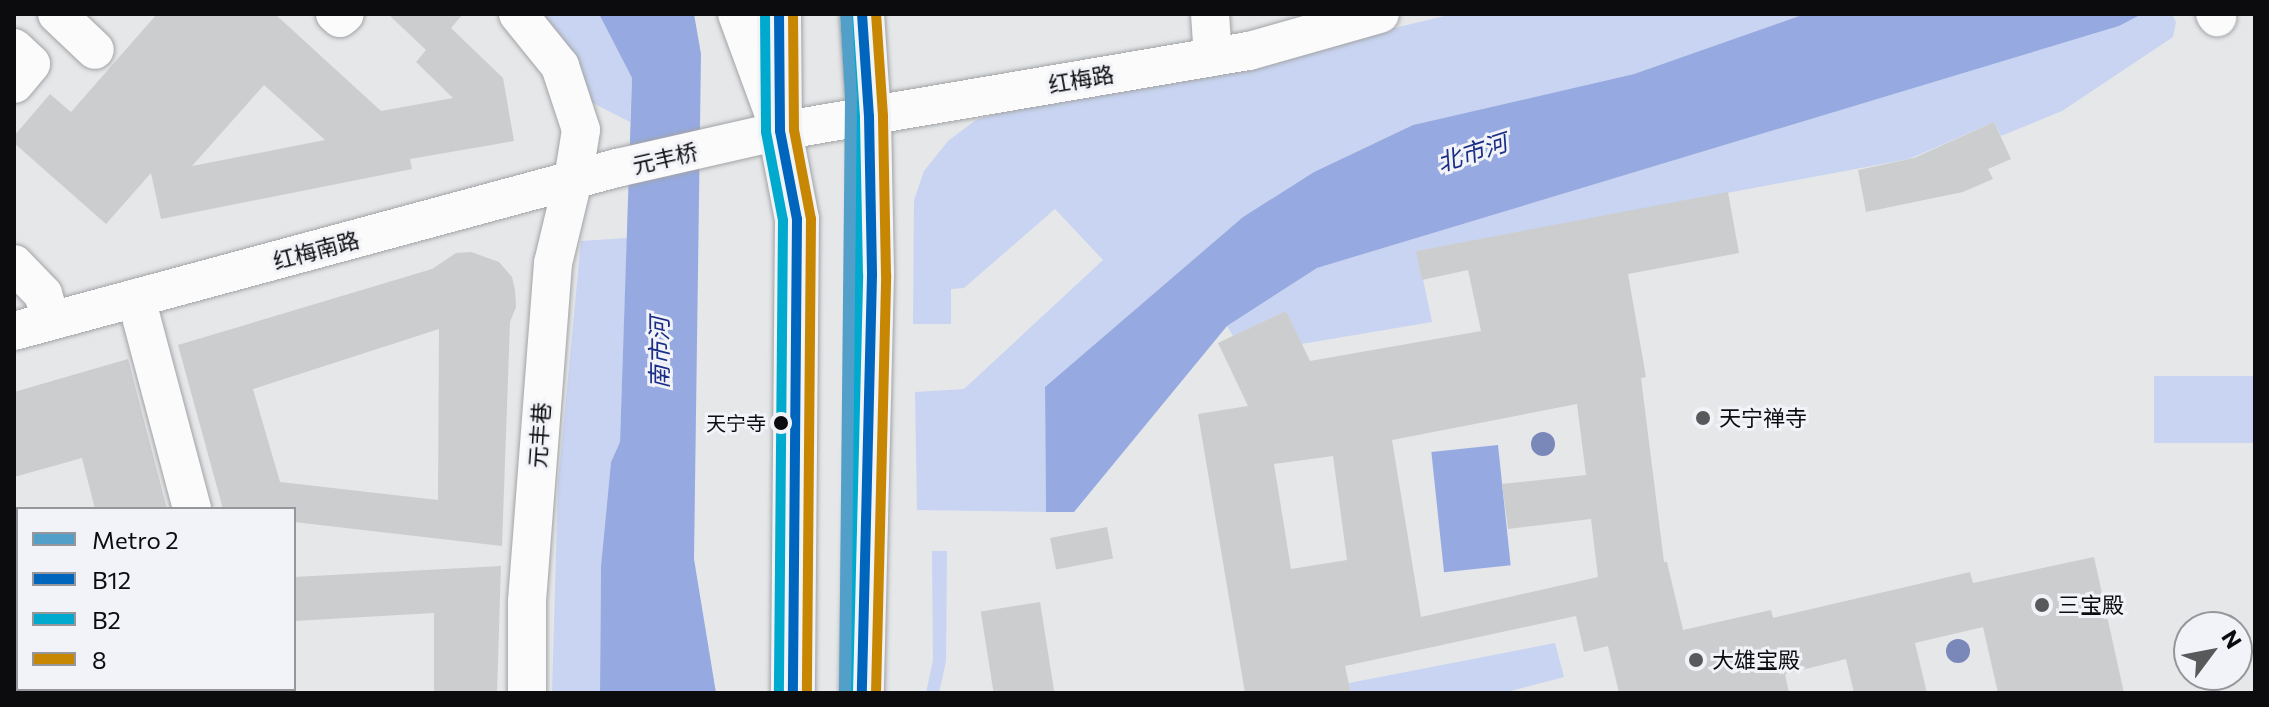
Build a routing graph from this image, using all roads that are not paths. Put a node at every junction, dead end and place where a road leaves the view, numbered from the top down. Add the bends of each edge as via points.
1 (57, 14) edge
2 (335, 14) edge
3 (345, 14) edge
4 (518, 14) edge
5 (737, 14) edge
6 (779, 14) edge
7 (862, 14) edge
8 (1210, 14) edge
9 (1380, 14) edge
10 (14, 48) edge
11 (95, 50) dead end
12 (1213, 57) junction
13 (14, 84) edge
14 (869, 116) junction
15 (780, 131) junction
16 (617, 168) joint
17 (573, 180) junction
18 (14, 264) edge
19 (136, 298) junction
20 (51, 321) junction
21 (14, 331) edge
22 (191, 507) edge
23 (527, 693) edge
24 (793, 693) edge
25 (862, 693) edge

1 - 11 street
2 - 3 street
4 - 17 street, 元丰巷 via 560,66 581,130
5 - 15 street
6 - 15 main road
7 - 14 main road
8 - 12 street
9 - 12 street, 红梅路
10 - 13 street via 31,64
12 - 14 street, 红梅路
14 - 15 street, 红梅路
14 - 25 main road via 872,275
15 - 16 street, 元丰桥
15 - 24 main road via 797,219
16 - 17 street, 红梅南路
17 - 19 street, 红梅南路
17 - 23 street, 元丰巷 via 553,263 527,602
18 - 20 street via 43,294
19 - 20 street, 红梅南路
19 - 22 street
20 - 21 street, 红梅南路

